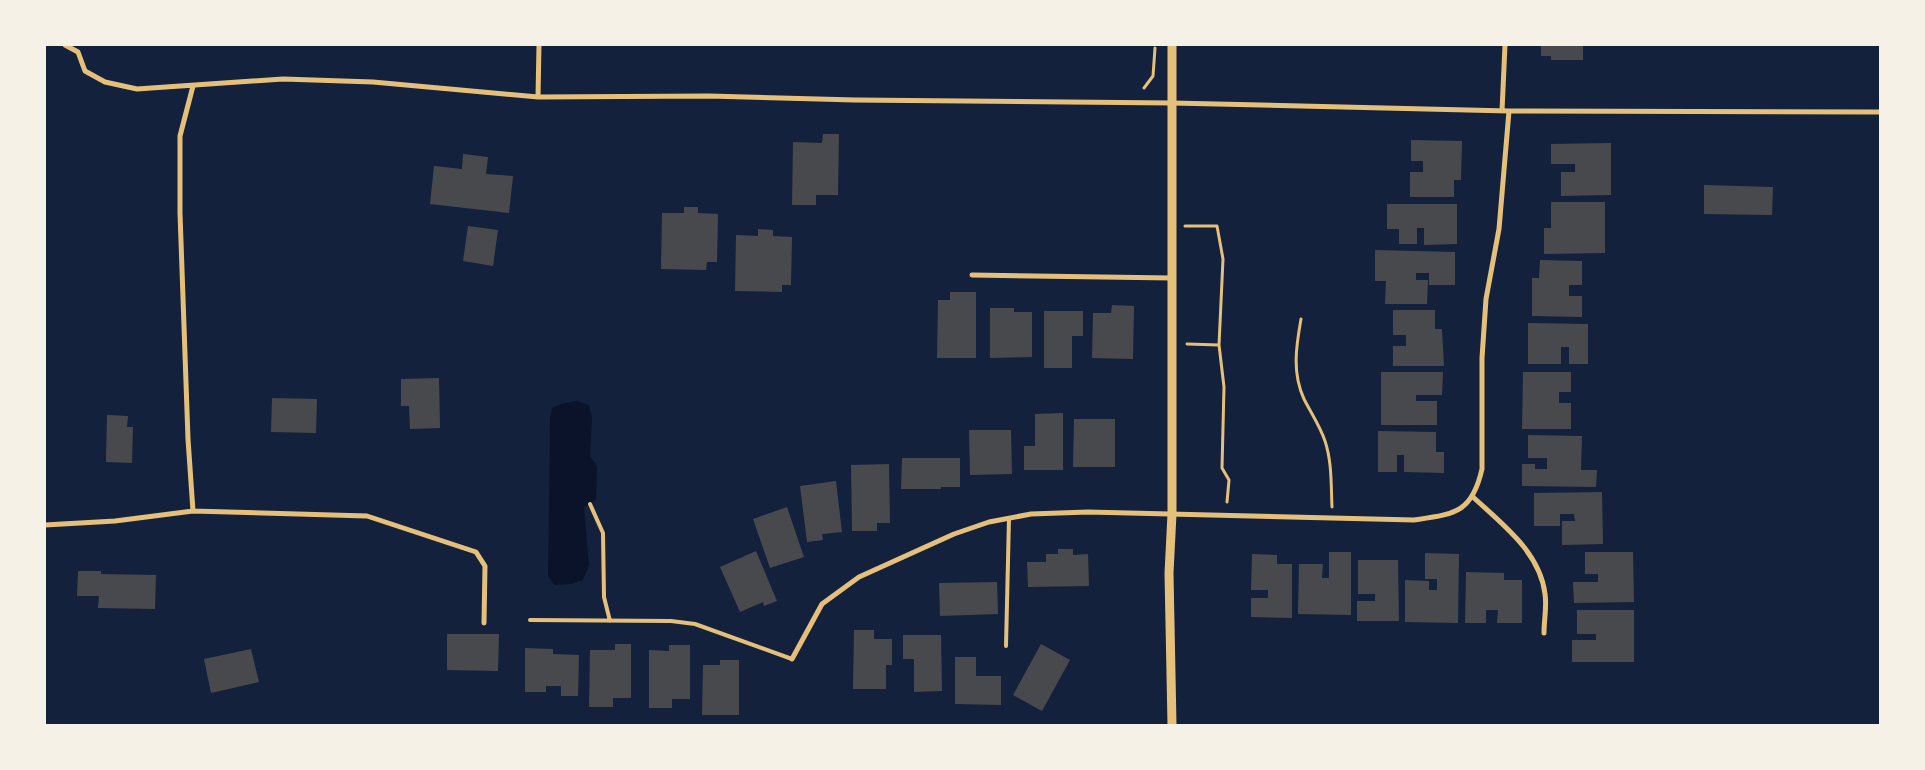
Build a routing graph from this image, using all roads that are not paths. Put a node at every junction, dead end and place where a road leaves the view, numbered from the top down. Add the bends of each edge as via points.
1 (66, 45) edge
2 (539, 45) edge
3 (1172, 45) edge
4 (1505, 45) edge
5 (193, 86) junction
6 (538, 97) junction
7 (1172, 103) junction
8 (1506, 111) junction
9 (1880, 112) edge
10 (972, 275) dead end
11 (1172, 278) junction
12 (1473, 496) junction
13 (590, 504) dead end
14 (193, 511) junction
15 (1172, 514) junction
16 (1009, 518) junction
17 (45, 525) edge
18 (530, 620) dead end
19 (610, 621) junction
20 (484, 623) dead end
21 (1544, 633) dead end
22 (1006, 646) dead end
23 (792, 659) joint
24 (1172, 725) edge

1 - 5 street via 78,52 85,71 105,82 138,89
2 - 6 street
3 - 7 street
4 - 8 street
5 - 6 street via 292,79 373,82
5 - 14 street via 180,136 180,213
6 - 7 street via 709,96
7 - 8 street
7 - 11 street
8 - 9 street
8 - 12 street via 1499,229 1486,299 1482,358 1482,469
10 - 11 street
11 - 15 street
12 - 15 street via 1464,507 1448,515 1414,520
12 - 21 street via 1524,546 1540,572 1546,595
13 - 19 lane via 603,533 604,598
14 - 17 street via 115,521
14 - 20 street via 367,516 476,552 485,566
15 - 16 street via 1088,512
15 - 24 street via 1169,573
16 - 22 lane
16 - 23 street via 954,534 859,577 822,604
18 - 19 lane
19 - 23 lane via 696,624

